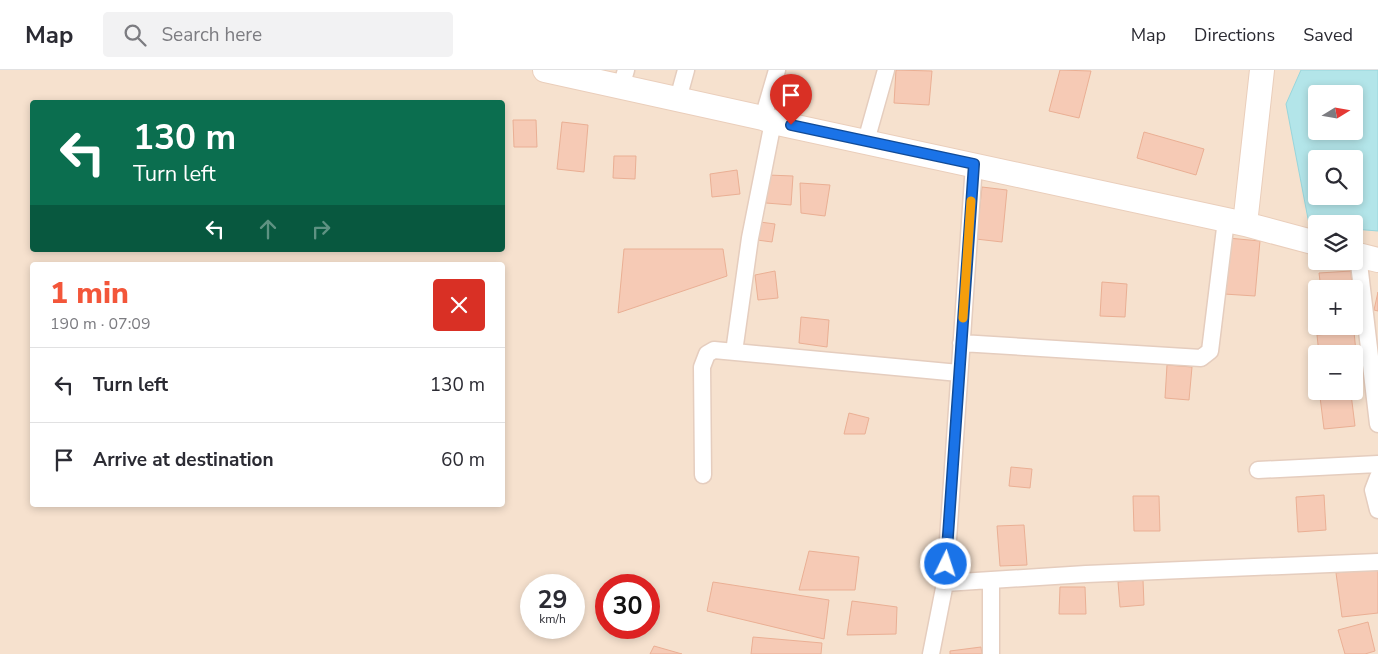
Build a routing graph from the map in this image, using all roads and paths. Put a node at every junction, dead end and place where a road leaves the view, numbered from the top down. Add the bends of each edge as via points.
1 (686, 70) edge
2 (777, 70) edge
3 (886, 70) edge
4 (1262, 70) edge
5 (560, 72) edge
6 (624, 78) edge
7 (678, 99) junction
8 (768, 120) junction
9 (866, 141) junction
10 (974, 164) junction
11 (1235, 222) junction
12 (1308, 242) edge
13 (1363, 256) edge
14 (961, 343) junction
15 (734, 352) junction
16 (959, 373) junction
17 (1378, 424) edge
18 (1378, 464) edge
19 (1258, 470) dead end
20 (703, 475) dead end
21 (1378, 477) edge
22 (1378, 510) edge
23 (1378, 562) edge
24 (991, 580) junction
25 (944, 583) junction
26 (931, 654) edge
27 (990, 654) edge

1 - 7 street
2 - 8 street
3 - 9 street
4 - 11 main road
5 - 6 main road
6 - 7 main road
7 - 8 main road
8 - 9 main road
8 - 15 street
9 - 10 main road
10 - 11 main road
10 - 14 street
11 - 12 main road
11 - 14 street via 1210,350 1201,358
13 - 17 street
14 - 16 street
15 - 16 street
15 - 20 street via 714,350 706,354 702,367
16 - 25 street
18 - 19 street
21 - 22 street via 1373,490
23 - 24 street
24 - 25 street
24 - 27 street
25 - 26 street

